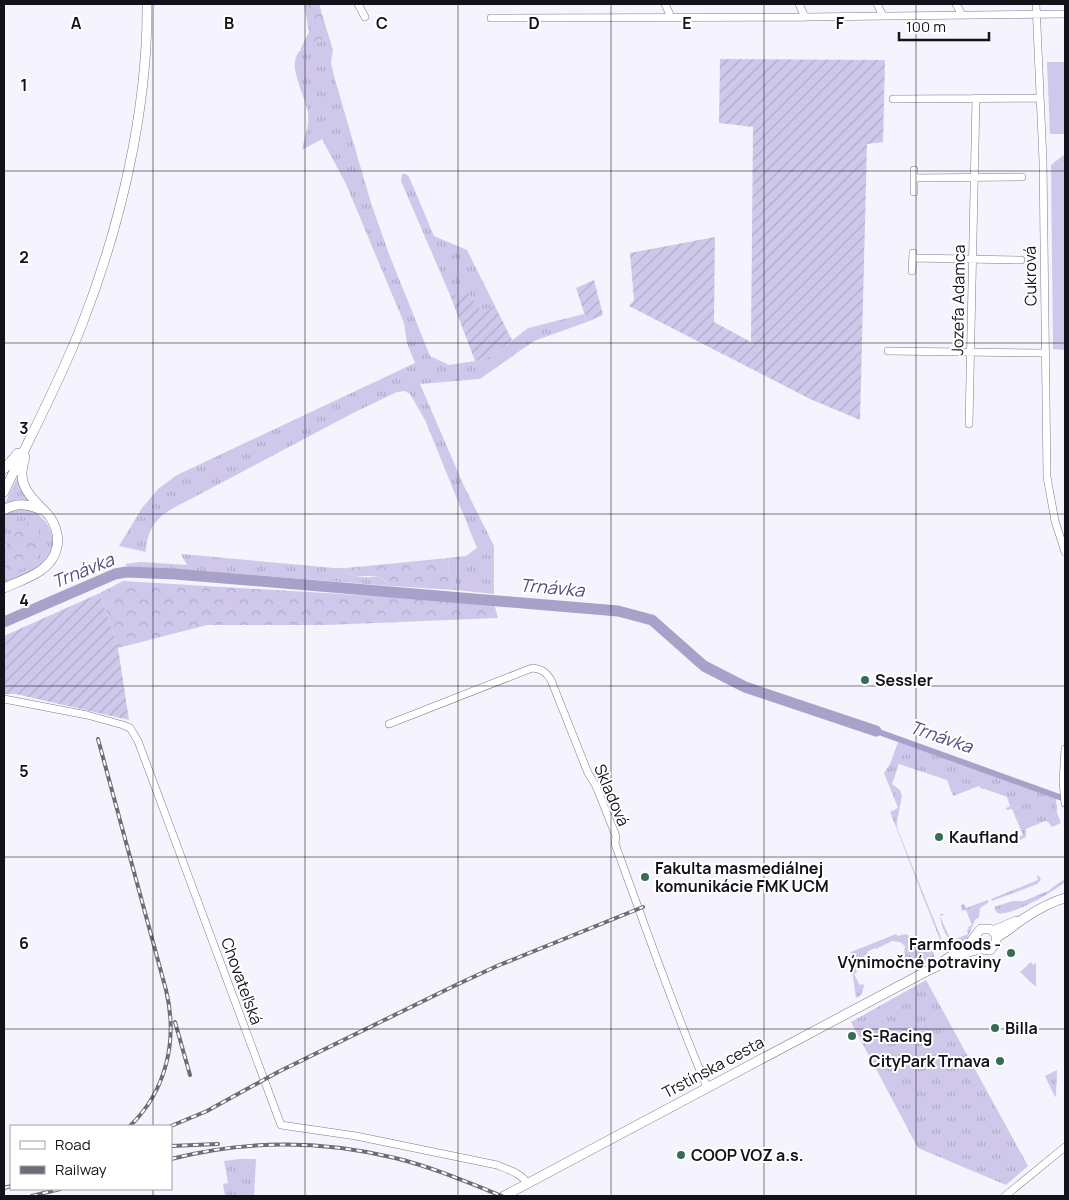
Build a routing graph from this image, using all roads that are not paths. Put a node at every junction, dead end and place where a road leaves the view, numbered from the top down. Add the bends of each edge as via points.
1 (147, 4) edge
2 (358, 4) edge
3 (665, 4) edge
4 (799, 4) edge
5 (877, 4) edge
6 (956, 4) edge
7 (1036, 4) edge
8 (1065, 14) edge
9 (962, 15) junction
10 (883, 16) junction
11 (1038, 16) junction
12 (365, 17) dead end
13 (672, 17) junction
14 (805, 17) junction
15 (491, 18) dead end
16 (976, 98) junction
17 (1040, 98) junction
18 (893, 99) dead end
19 (914, 170) dead end
20 (1022, 177) dead end
21 (914, 178) junction
22 (974, 178) junction
23 (914, 192) dead end
24 (972, 260) junction
25 (1022, 260) dead end
26 (912, 271) dead end
27 (888, 350) dead end
28 (970, 352) junction
29 (1045, 353) junction
30 (969, 424) dead end
31 (30, 437) junction
32 (4, 469) edge
33 (4, 492) edge
34 (4, 510) edge
35 (45, 512) junction
36 (1059, 535) junction
37 (1065, 543) edge
38 (1065, 552) edge
39 (4, 588) edge
40 (4, 699) edge
41 (389, 724) dead end
42 (1065, 748) edge
43 (1065, 803) edge
44 (1065, 891) edge
45 (1061, 899) edge
46 (995, 934) junction
47 (974, 939) junction
48 (980, 949) junction
49 (936, 966) junction
50 (708, 1087) junction
51 (1065, 1146) edge
52 (528, 1184) junction
53 (504, 1196) edge
54 (1005, 1196) edge

1 - 31 main road via 143,71 134,137 115,226 82,326
2 - 12 street
3 - 13 street
4 - 14 street
5 - 10 street
6 - 9 street
7 - 11 street, Cukrová
8 - 11 street
9 - 10 street
9 - 11 street
10 - 14 street
11 - 17 street, Cukrová
13 - 14 street
13 - 15 street
16 - 17 street
16 - 18 street
16 - 22 street, Jozefa Adamca
17 - 29 street, Cukrová
19 - 21 street
20 - 22 street
21 - 22 street
21 - 23 street
22 - 24 street, Jozefa Adamca
24 - 25 street
24 - 26 street via 913,256
24 - 28 street, Jozefa Adamca
27 - 28 street
28 - 29 street
28 - 30 street, Jozefa Adamca
29 - 36 street, Cukrová via 1047,477
31 - 32 main road
31 - 33 main road
31 - 35 main road via 22,467 23,481 28,493
34 - 35 main road via 23,504
35 - 39 main road via 57,534 55,553 50,563 41,571
36 - 37 street, Cukrová
36 - 38 street, Cukrová
40 - 52 street, Chovateľská via 87,715 130,728 138,741 281,1126 364,1137 498,1165 519,1174
41 - 50 street, Skladová via 532,668 547,673 616,836 615,844 636,902
42 - 43 street
44 - 45 main road, Trstínska cesta
45 - 46 main road, Trstínska cesta
46 - 47 main road, Trstínska cesta via 988,928 981,929
46 - 48 main road, Trstínska cesta via 993,948
47 - 48 main road
47 - 49 main road, Trstínska cesta
48 - 49 main road, Trstínska cesta
49 - 50 main road, Trstínska cesta
50 - 52 main road, Trstínska cesta
51 - 54 street
52 - 53 main road, Trstínska cesta

